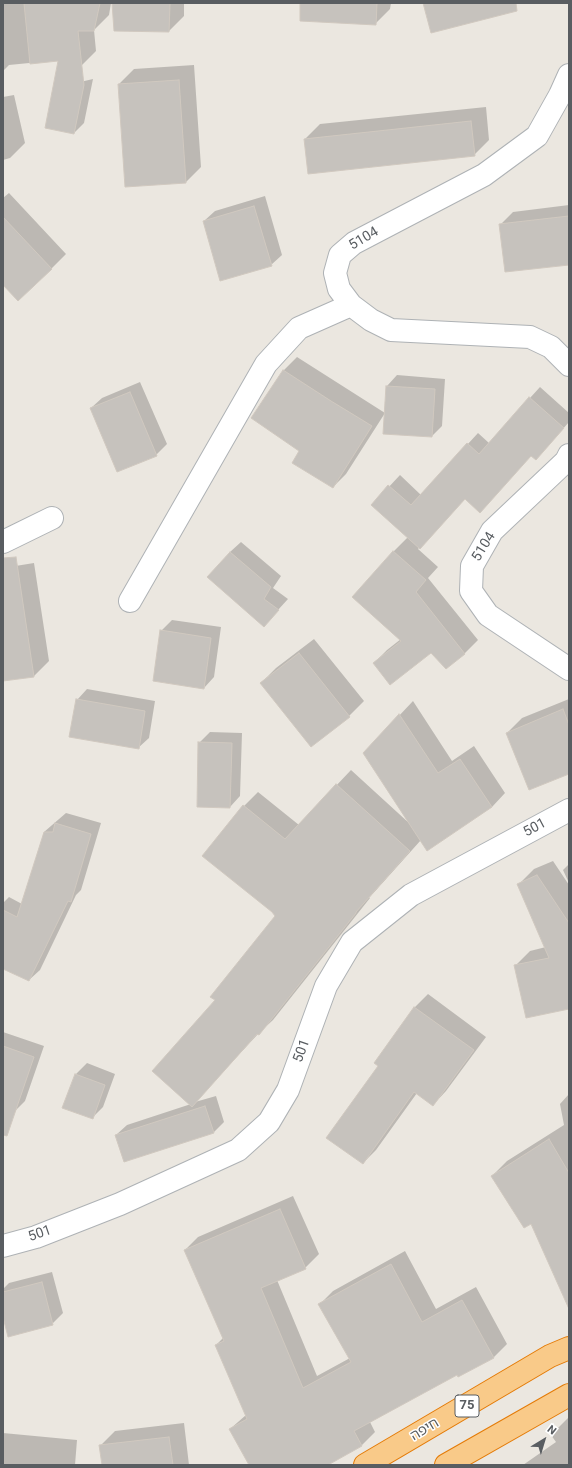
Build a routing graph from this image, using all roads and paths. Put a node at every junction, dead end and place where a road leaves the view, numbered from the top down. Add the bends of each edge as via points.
1 (569, 75) edge
2 (351, 305) junction
3 (560, 344) edge
4 (569, 365) edge
5 (569, 455) edge
6 (52, 518) dead end
7 (3, 542) edge
8 (130, 601) dead end
9 (569, 669) edge
10 (569, 810) edge
11 (3, 1246) edge
12 (569, 1348) edge
13 (569, 1395) edge
14 (365, 1465) edge
15 (446, 1465) edge

1 - 2 street, 5104 via 536,136 484,175 354,243 340,255 335,273 339,289
2 - 3 street, 5104 via 371,320 391,330 530,337
2 - 8 street via 299,328 266,364
3 - 4 street, 5104
5 - 9 street, 5104 via 566,461 492,531 472,566 471,591 488,614
6 - 7 street
10 - 11 street, 501 via 411,895 352,942 326,986 288,1090 269,1122 238,1150 120,1204 36,1237
12 - 14 highway, חיפה / 75 via 550,1356
13 - 15 highway

